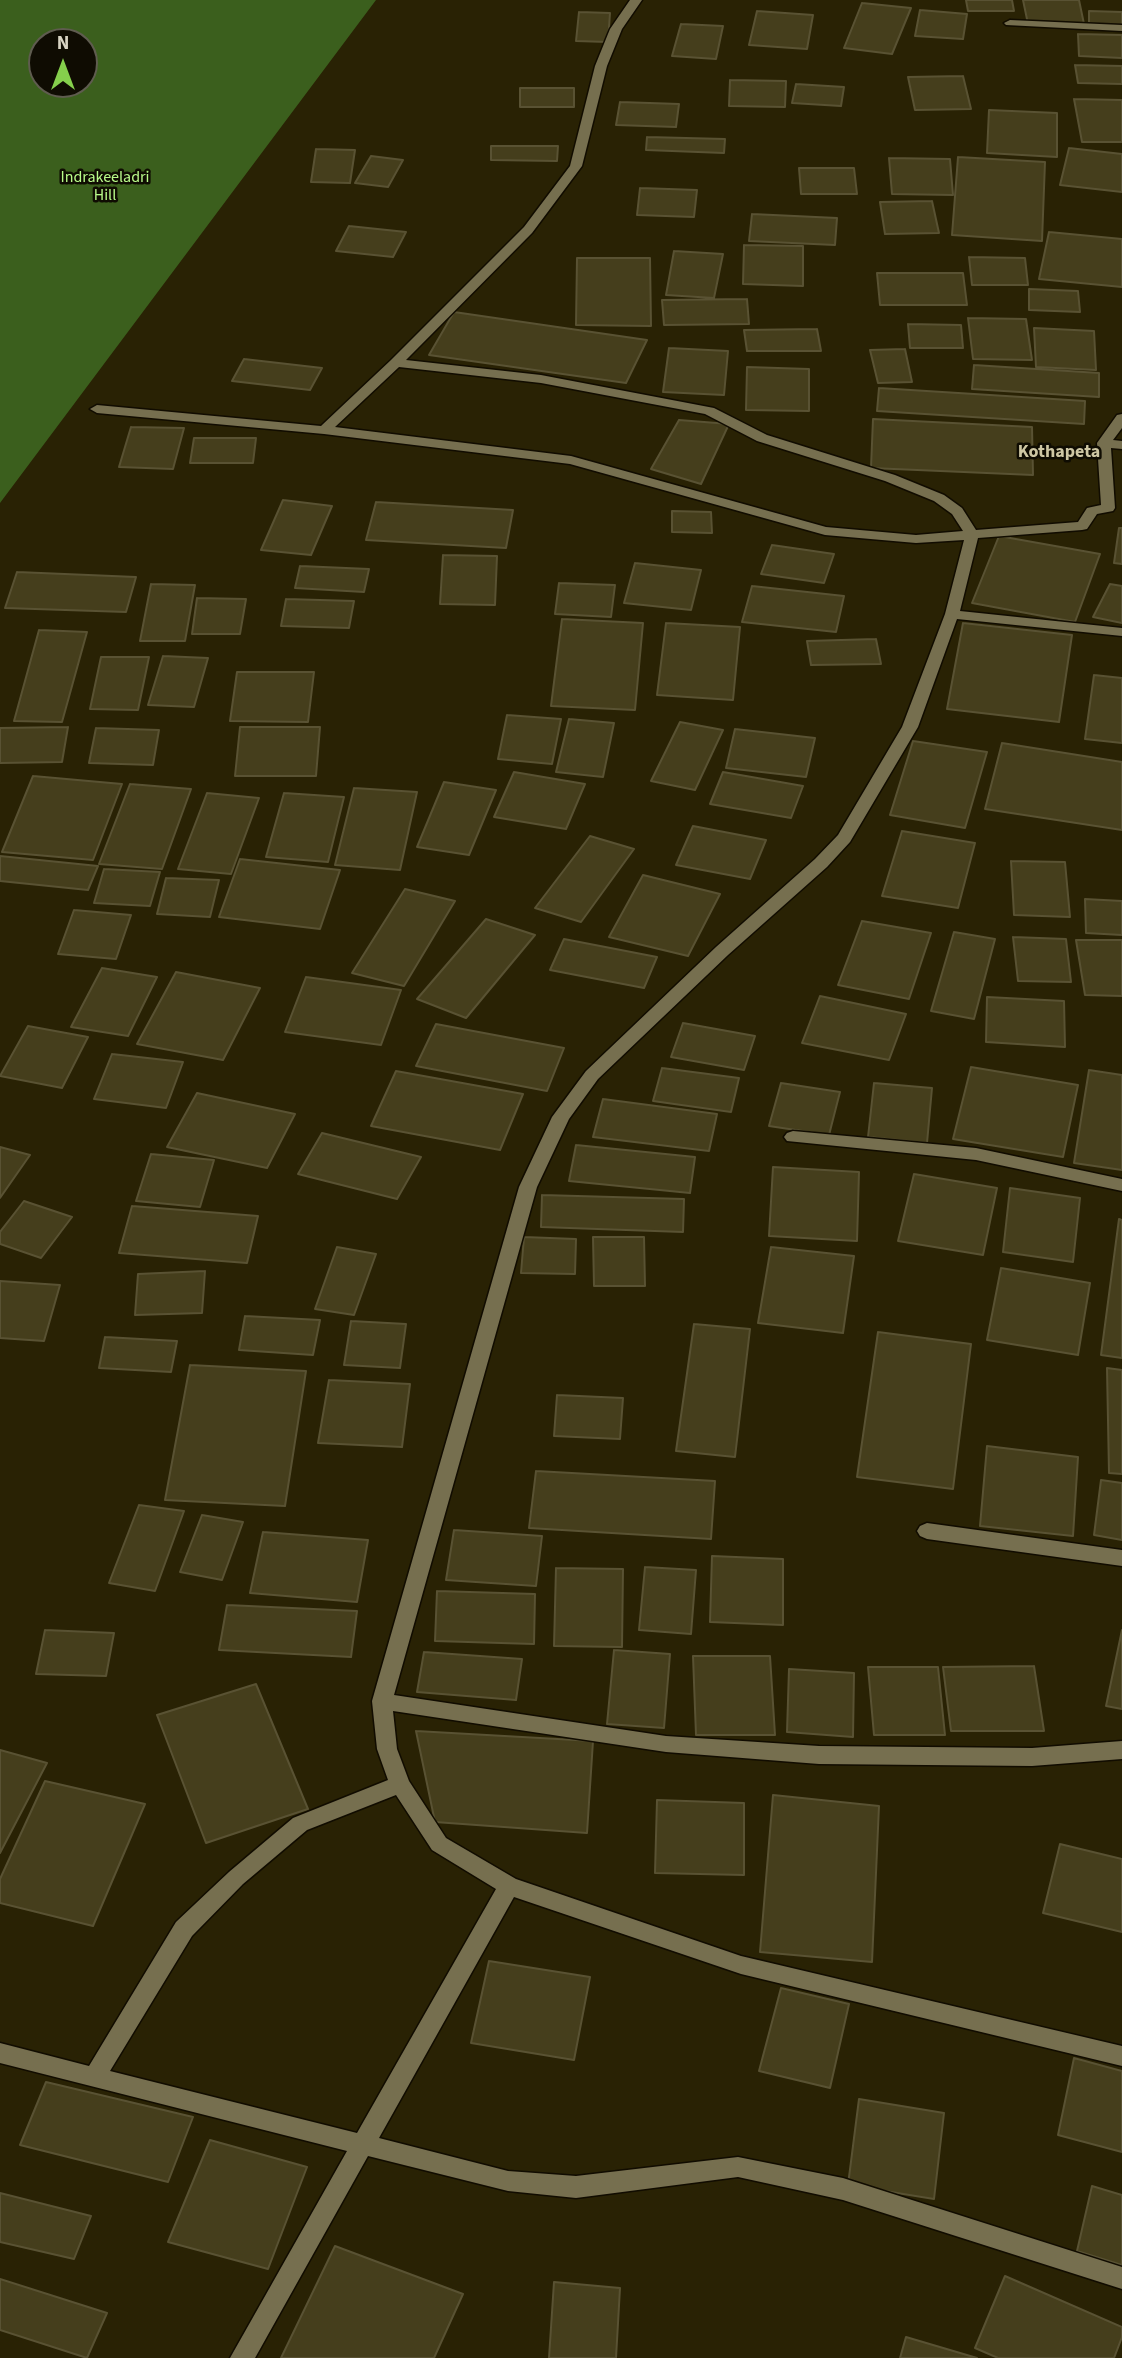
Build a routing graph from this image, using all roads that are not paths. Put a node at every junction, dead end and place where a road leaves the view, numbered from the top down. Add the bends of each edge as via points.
1 (636, 0) edge
2 (1010, 23) dead end
3 (1122, 28) edge
4 (396, 363) junction
5 (97, 409) dead end
6 (1122, 418) edge
7 (324, 430) junction
8 (1104, 443) junction
9 (1122, 445) edge
10 (1092, 511) junction
11 (1122, 512) edge
12 (972, 534) junction
13 (952, 614) junction
14 (1122, 632) edge
15 (793, 1137) dead end
16 (1122, 1185) edge
17 (927, 1531) dead end
18 (1122, 1558) edge
19 (382, 1701) junction
20 (1122, 1750) edge
21 (400, 1784) junction
22 (509, 1886) junction
23 (0, 2053) edge
24 (1122, 2056) edge
25 (94, 2078) junction
26 (364, 2143) junction
27 (1122, 2278) edge
28 (242, 2358) edge

1 - 4 street via 615,29 601,66 576,166 528,230
2 - 3 street
4 - 7 street
4 - 12 street via 541,379 709,411 762,438 939,498 957,511
5 - 7 street
6 - 8 street
7 - 12 street via 570,460 825,531 916,539
8 - 9 street
8 - 10 street via 1108,508
10 - 11 street
10 - 12 street via 1082,526
12 - 13 street
13 - 14 street
13 - 19 street via 910,727 844,838 592,1075 561,1117 528,1187
15 - 16 street via 976,1154
17 - 18 street
19 - 20 street via 666,1744 819,1755 1032,1757
19 - 21 street via 387,1749
21 - 22 street via 439,1844
21 - 25 street via 300,1825 236,1878 184,1929
22 - 24 street via 741,1965
22 - 26 street
23 - 25 street
25 - 26 street
26 - 27 street via 508,2181 576,2187 738,2167 843,2189
26 - 28 street

